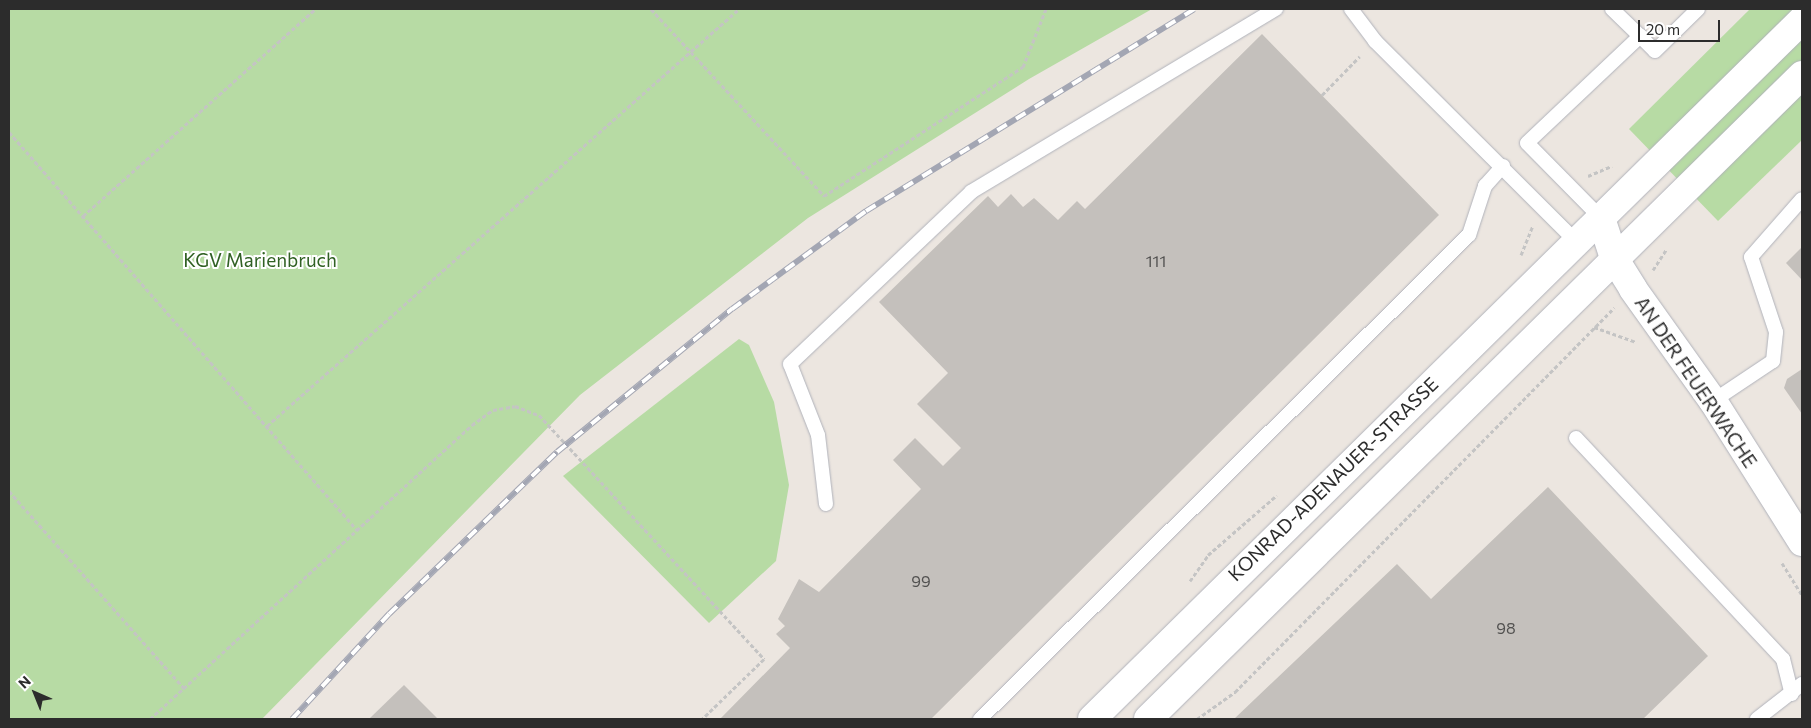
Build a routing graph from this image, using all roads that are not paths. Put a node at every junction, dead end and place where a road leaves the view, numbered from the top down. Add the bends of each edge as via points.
1 (1276, 9) edge
2 (1351, 9) edge
3 (1612, 9) edge
4 (1698, 9) edge
5 (1802, 20) edge
6 (1640, 36) junction
7 (1802, 74) edge
8 (1504, 166) junction
9 (1802, 199) edge
10 (1601, 218) junction
11 (1576, 241) junction
12 (1614, 258) junction
13 (1713, 401) junction
14 (1576, 438) dead end
15 (826, 504) dead end
16 (1802, 542) edge
17 (1802, 684) edge
18 (1792, 694) junction
19 (980, 719) edge
20 (1092, 719) edge
21 (1148, 719) edge
22 (1757, 719) edge

1 - 15 lane via 971,192 790,364 818,435
2 - 8 lane via 1375,41
3 - 6 lane
4 - 6 lane via 1655,51
5 - 10 street, KONRAD-ADENAUER-STRASSE
6 - 10 lane via 1527,144
7 - 12 street, KONRAD-ADENAUER-STRASSE
8 - 11 lane
8 - 19 lane via 1485,186 1469,235
9 - 13 lane via 1751,257 1776,332 1773,361
10 - 11 street, KONRAD-ADENAUER-STRASSE
10 - 12 street, AN DER FEUERWACHE
11 - 12 street
11 - 20 street, KONRAD-ADENAUER-STRASSE
12 - 13 street, AN DER FEUERWACHE
12 - 21 street, KONRAD-ADENAUER-STRASSE
13 - 16 street, AN DER FEUERWACHE
14 - 18 lane via 1783,659
17 - 18 lane
18 - 22 lane

